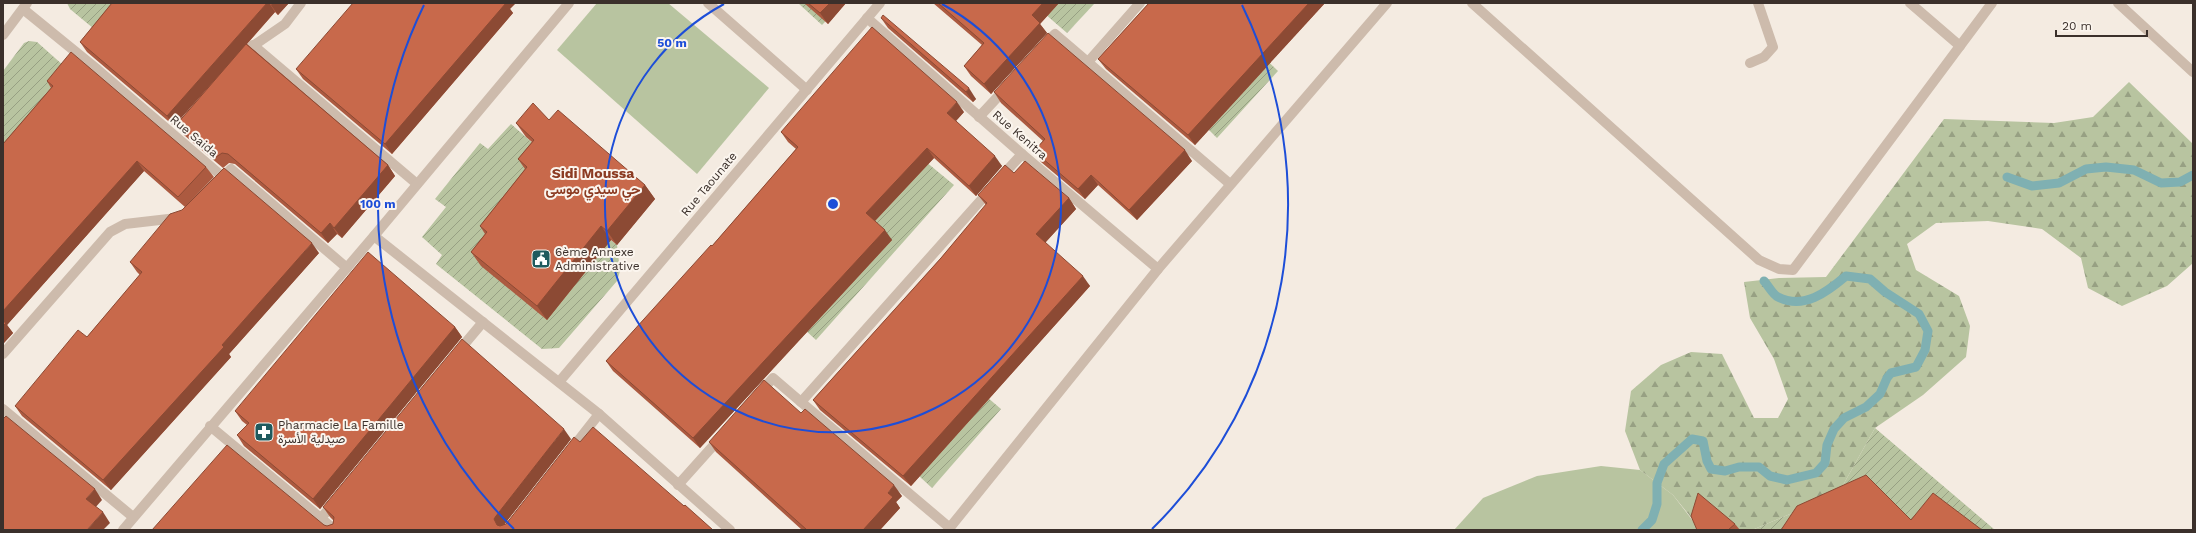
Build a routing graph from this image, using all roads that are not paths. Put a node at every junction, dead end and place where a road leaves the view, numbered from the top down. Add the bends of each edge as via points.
1 (301, 3) edge
2 (569, 3) edge
3 (708, 3) edge
4 (880, 3) edge
5 (1140, 3) edge
6 (1387, 3) edge
7 (1472, 3) edge
8 (1758, 3) edge
9 (1910, 3) edge
10 (1992, 3) edge
11 (2118, 3) edge
12 (25, 6) edge
13 (868, 18) junction
14 (3, 35) edge
15 (254, 45) junction
16 (1960, 46) junction
17 (244, 56) edge
18 (1035, 56) edge
19 (1088, 62) junction
20 (1750, 63) dead end
21 (2193, 72) edge
22 (1014, 78) edge
23 (807, 90) junction
24 (979, 117) junction
25 (1022, 154) junction
26 (417, 184) junction
27 (1230, 184) junction
28 (185, 216) edge
29 (374, 236) junction
30 (347, 268) junction
31 (1158, 268) junction
32 (483, 322) junction
33 (3, 354) edge
34 (453, 358) edge
35 (559, 382) junction
36 (752, 402) edge
37 (802, 402) junction
38 (3, 409) edge
39 (599, 414) junction
40 (210, 426) junction
41 (726, 430) edge
42 (565, 457) edge
43 (678, 485) junction
44 (342, 494) edge
45 (133, 517) junction
46 (321, 518) junction
47 (949, 529) edge
48 (123, 530) edge
49 (335, 530) edge
50 (730, 530) edge

1 - 15 street via 284,24
2 - 26 street
3 - 23 street
4 - 13 street, Rue Taounate
5 - 19 street
6 - 27 street
7 - 16 street via 1759,260 1779,269 1793,270
8 - 20 street via 1773,46 1764,57
9 - 16 street
10 - 16 street
11 - 21 street
12 - 14 street
12 - 30 street, Rue Saida via 176,133 220,180 231,169
13 - 23 street, Rue Taounate
13 - 24 street, Rue Kenitra
15 - 17 street
15 - 26 street
18 - 19 street via 1055,34
19 - 27 street
22 - 24 street
23 - 35 street, Rue Taounate
24 - 25 street, Rue Kenitra
25 - 31 street, Rue Kenitra
25 - 37 street
26 - 29 street
27 - 31 street
28 - 33 street via 125,224 110,232
29 - 30 street
29 - 32 street
30 - 40 street
31 - 47 street
32 - 34 street
32 - 35 street
35 - 39 street
36 - 37 street via 773,378
37 - 47 street
38 - 45 street
39 - 42 street
39 - 43 street
40 - 45 street
40 - 46 street
41 - 43 street
43 - 50 street
44 - 46 street
45 - 48 street
46 - 49 street

